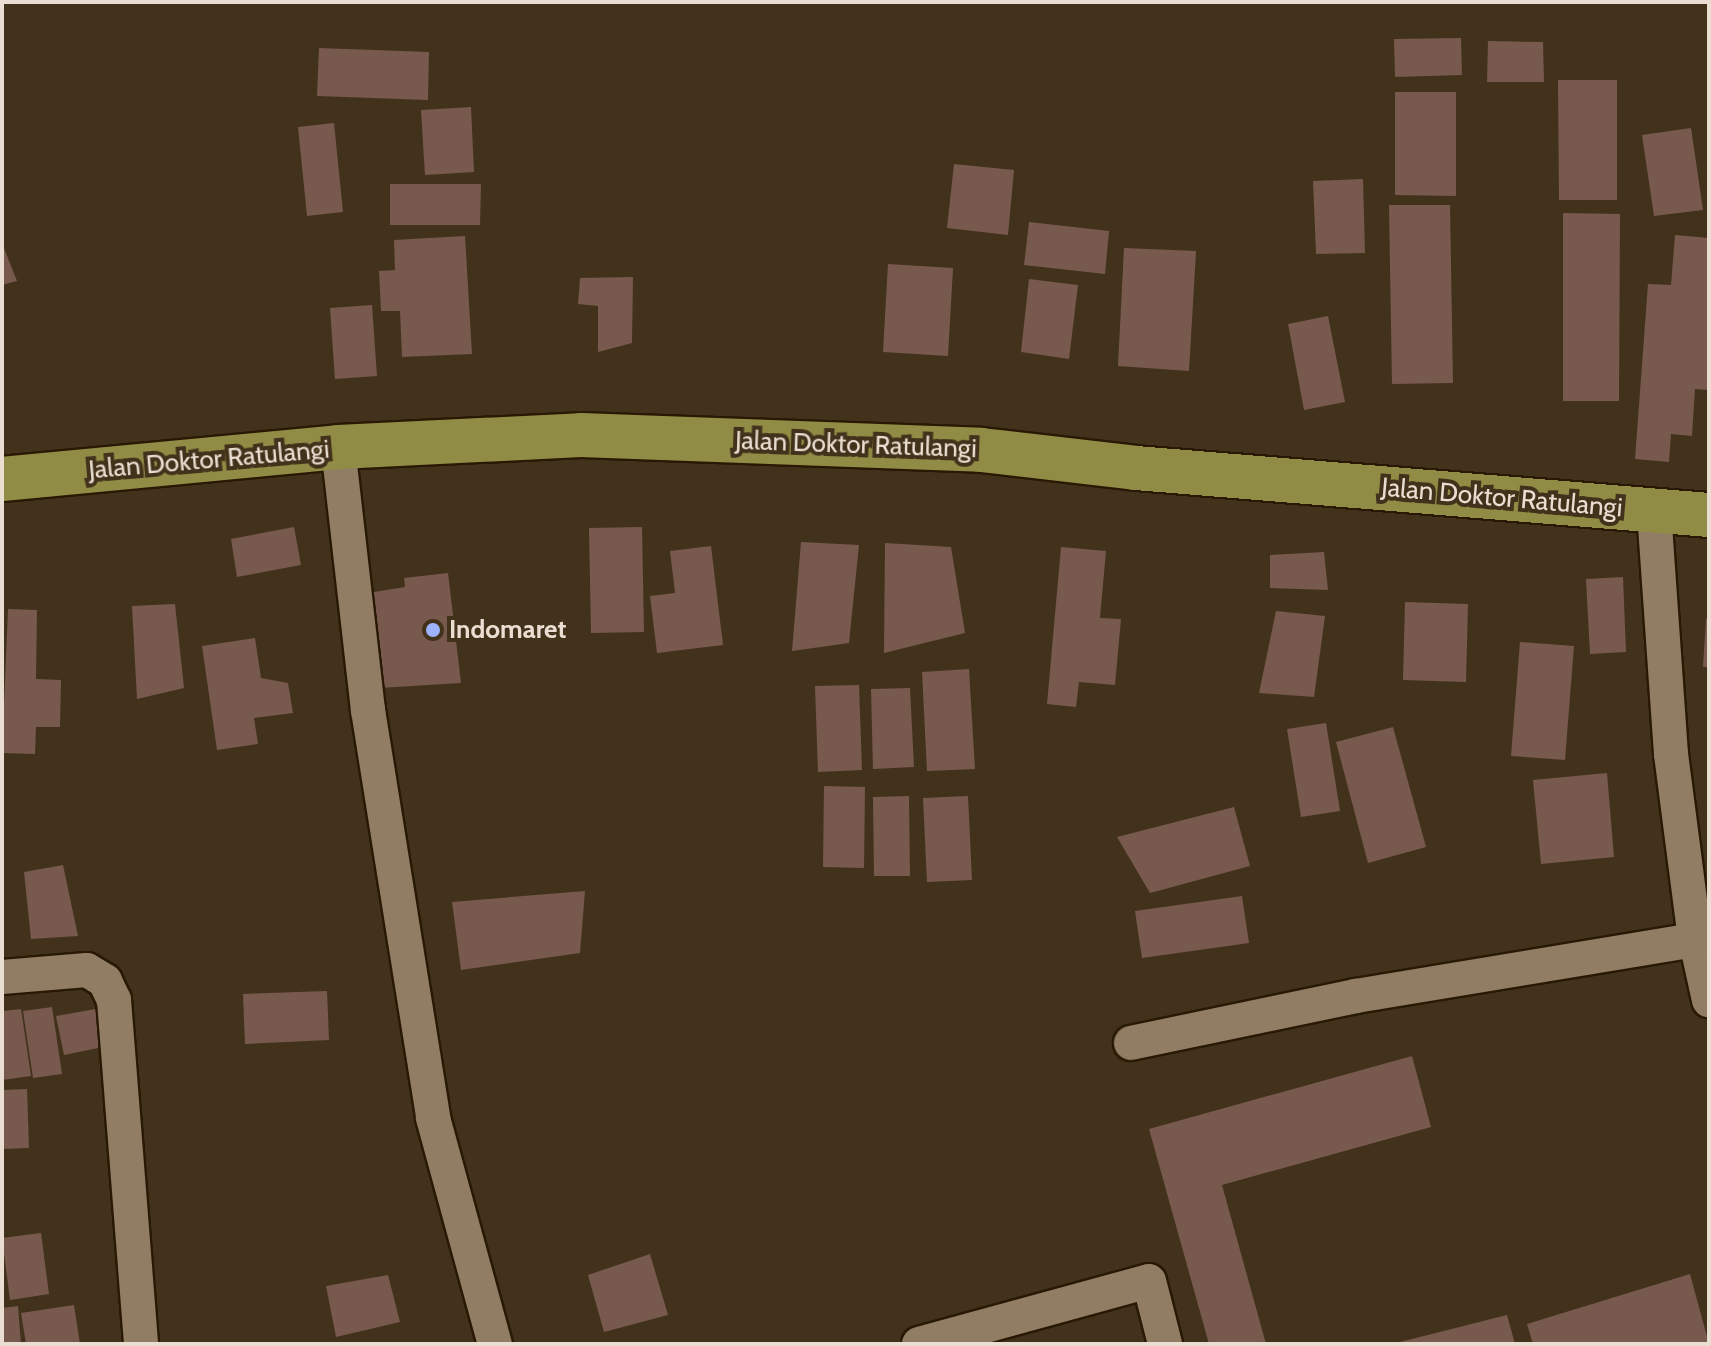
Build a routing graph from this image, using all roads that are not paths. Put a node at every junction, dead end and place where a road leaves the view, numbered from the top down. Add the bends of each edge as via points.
1 (338, 447) junction
2 (2, 479) edge
3 (1654, 511) junction
4 (1709, 515) edge
5 (1696, 940) junction
6 (2, 977) edge
7 (1709, 1000) edge
8 (1131, 1043) dead end
9 (141, 1344) edge
10 (495, 1344) edge
11 (919, 1344) edge
12 (1165, 1344) edge

1 - 2 highway, Jalan Doktor Ratulangi
1 - 3 highway, Jalan Doktor Ratulangi via 581,435 981,450
1 - 10 street via 368,710 433,1118
3 - 4 highway, Jalan Doktor Ratulangi
3 - 5 street via 1671,754
5 - 7 street
5 - 8 street via 1356,996
6 - 9 street via 87,970 105,981 114,1000
11 - 12 street via 1149,1281

